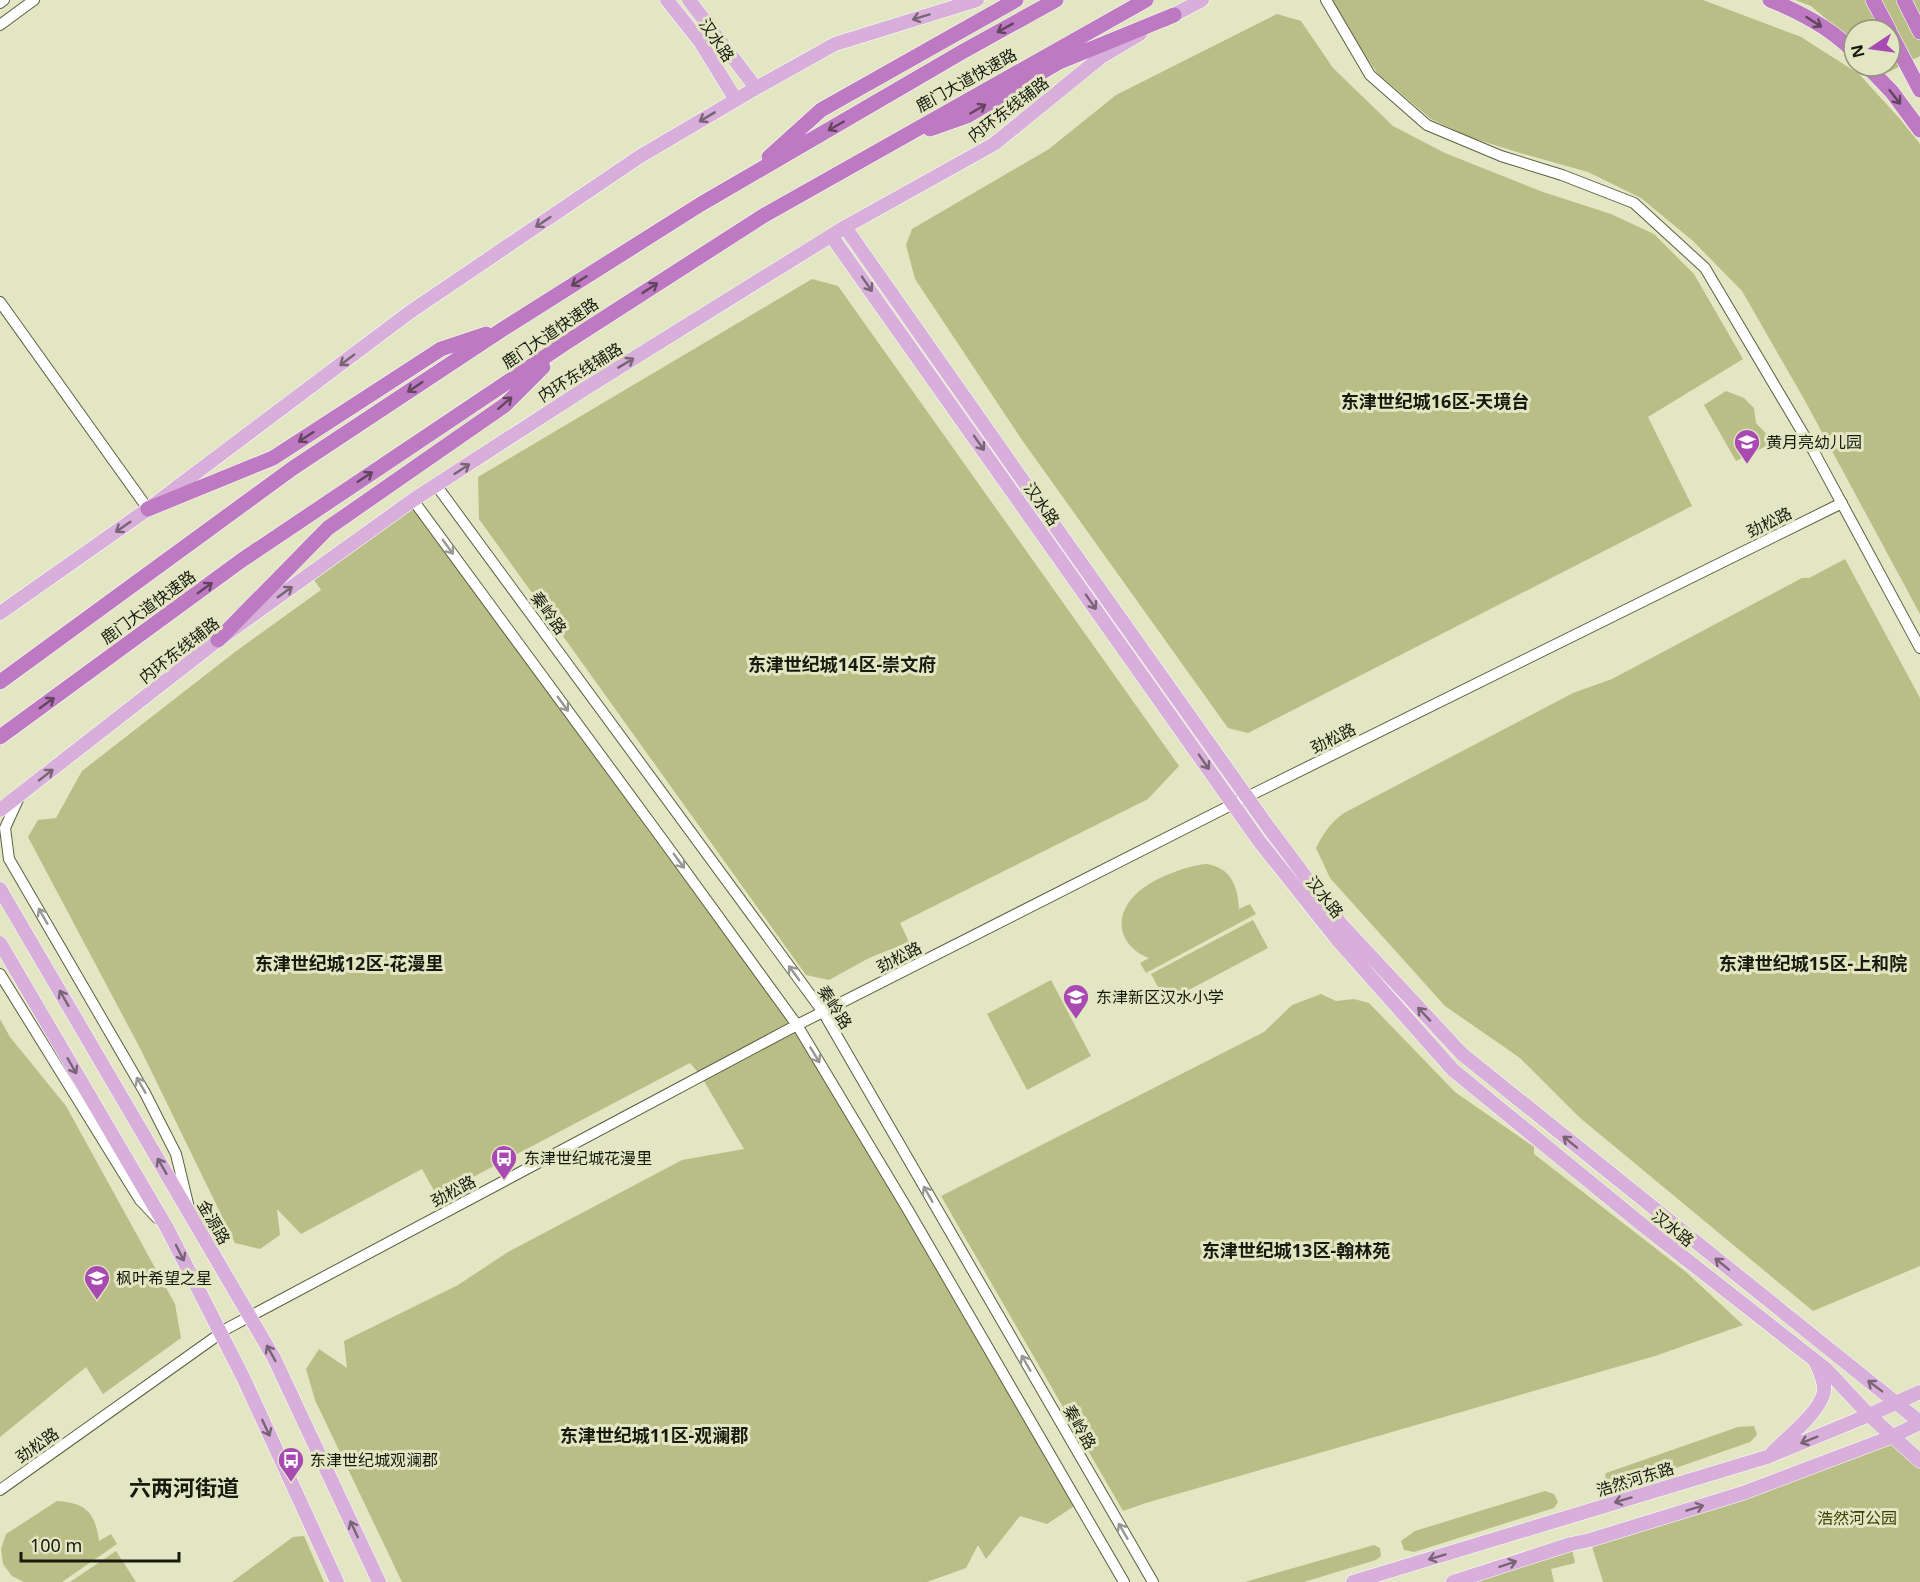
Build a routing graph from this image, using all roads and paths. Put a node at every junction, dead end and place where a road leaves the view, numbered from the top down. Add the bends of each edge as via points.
1 (4, 0) edge
2 (34, 0) edge
3 (668, 0) edge
4 (689, 0) edge
5 (977, 0) edge
6 (1016, 0) edge
7 (1056, 0) edge
8 (1146, 0) edge
9 (1202, 0) edge
10 (1326, 0) edge
11 (1770, 0) edge
12 (1873, 0) edge
13 (1904, 0) edge
14 (0, 3) edge
15 (1174, 15) junction
16 (1882, 18) edge
17 (0, 25) edge
18 (1920, 32) edge
19 (1842, 39) edge
20 (1902, 56) edge
21 (1879, 78) edge
22 (756, 88) junction
23 (1919, 88) edge
24 (736, 100) junction
25 (1920, 130) edge
26 (885, 146) junction
27 (749, 177) junction
28 (845, 227) junction
29 (832, 237) junction
30 (0, 302) edge
31 (503, 328) junction
32 (567, 342) junction
33 (436, 485) junction
34 (413, 500) junction
35 (1842, 503) junction
36 (148, 509) junction
37 (0, 613) edge
38 (218, 640) junction
39 (1920, 648) edge
40 (0, 682) edge
41 (0, 737) edge
42 (20, 795) junction
43 (1247, 797) junction
44 (1233, 804) junction
45 (0, 810) edge
46 (5, 856) edge
47 (0, 889) edge
48 (0, 943) edge
49 (0, 974) edge
50 (823, 1012) junction
51 (797, 1025) junction
52 (192, 1217) junction
53 (167, 1228) junction
54 (250, 1316) junction
55 (221, 1333) junction
56 (1813, 1359) junction
57 (1920, 1392) edge
58 (1898, 1403) junction
59 (1869, 1415) junction
60 (1920, 1423) edge
61 (1891, 1437) junction
62 (1767, 1457) junction
63 (1920, 1461) edge
64 (0, 1490) edge
65 (336, 1582) edge
66 (379, 1582) edge
67 (1124, 1582) edge
68 (1153, 1582) edge
69 (1353, 1582) edge
70 (1453, 1582) edge

1 - 14 street
2 - 17 street
3 - 24 main road, 汉水路 via 701,43
4 - 22 main road, 汉水路
5 -> 22 main road via 836,44
6 - 27 highway via 821,110
7 -> 27 highway, 鹿门大道快速路
8 - 26 highway, 鹿门大道快速路
9 - 15 main road, 内环东线辅路
10 - 35 street via 1370,75 1427,125 1634,203 1705,268
11 -> 19 highway via 1797,11
12 - 16 highway
13 - 18 highway
26 -> 15 highway via 967,116 1059,62
15 - 28 main road, 内环东线辅路 via 1101,57 994,144
20 - 23 highway
21 -> 25 highway
22 - 24 main road
24 -> 36 main road via 639,157 410,312
32 -> 26 highway, 鹿门大道快速路 via 763,216
27 -> 31 highway, 鹿门大道快速路
28 - 29 main road, 内环东线辅路
28 - 43 main road, 汉水路
33 -> 29 main road, 内环东线辅路 via 585,387
29 -> 44 main road, 汉水路
30 - 36 street
31 -> 36 highway via 441,349 273,458
31 -> 40 highway, 鹿门大道快速路 via 293,468
38 -> 32 highway via 328,528 505,405
41 -> 32 highway, 鹿门大道快速路 via 242,560
33 - 34 main road, 内环东线辅路
50 -> 33 street, 秦岭路
38 -> 34 main road, 内环东线辅路
34 -> 51 street
35 - 39 street
35 - 43 street, 劲松路
36 -> 37 main road
42 -> 38 main road, 内环东线辅路
42 - 45 main road, 内环东线辅路
42 - 46 street via 5,828
43 - 44 street, 劲松路
58 -> 43 main road, 汉水路 via 1462,1054 1340,923
44 - 50 street, 劲松路
44 - 56 main road, 汉水路 via 1336,938 1453,1070
52 -> 46 street via 176,1154 146,1093
52 -> 47 main road, 金源路
48 -> 53 main road
49 - 53 street via 140,1200
50 - 51 street, 劲松路
68 -> 50 street, 秦岭路
51 - 54 street, 劲松路
51 -> 67 street
52 - 54 main road, 金源路
53 -> 55 main road
54 - 55 street, 劲松路
66 -> 54 main road, 金源路 via 274,1358
55 - 64 street, 劲松路
55 -> 65 main road
56 - 59 main road, 汉水路
56 - 62 main road via 1822,1377 1824,1394 1808,1418
57 - 58 main road, 浩然河东路
58 - 59 main road, 浩然河东路
58 - 60 main road, 汉水路
59 - 61 main road, 汉水路
59 -> 62 main road, 浩然河东路
60 - 61 main road
61 - 63 main road, 汉水路
70 -> 61 main road via 1743,1493
62 -> 69 main road, 浩然河东路

